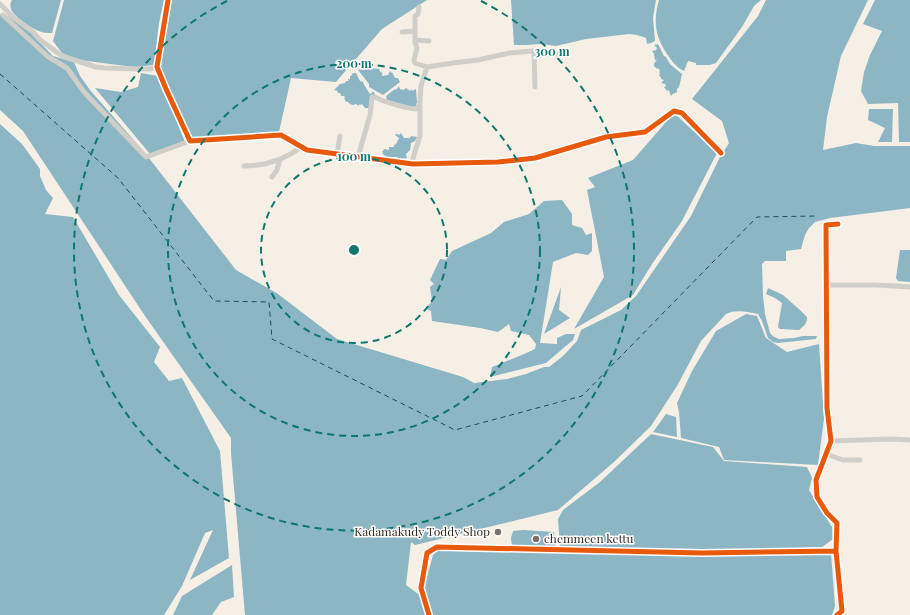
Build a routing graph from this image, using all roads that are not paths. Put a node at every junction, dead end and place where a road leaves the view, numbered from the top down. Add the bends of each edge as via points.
1 (168, 0) edge
2 (0, 4) edge
3 (419, 7) dead end
4 (3, 15) dead end
5 (415, 31) junction
6 (402, 32) dead end
7 (415, 40) junction
8 (429, 41) dead end
9 (534, 54) junction
10 (561, 54) dead end
11 (157, 67) junction
12 (427, 67) junction
13 (535, 87) dead end
14 (420, 106) junction
15 (340, 136) dead end
16 (190, 141) junction
17 (301, 147) junction
18 (721, 153) dead end
19 (337, 154) junction
20 (358, 157) junction
21 (280, 159) junction
22 (413, 164) junction
23 (244, 166) dead end
24 (272, 177) dead end
25 (838, 224) dead end
26 (826, 285) junction
27 (910, 286) edge
28 (893, 436) dead end
29 (831, 439) junction
30 (910, 440) edge
31 (826, 454) junction
32 (860, 460) dead end
33 (836, 551) junction
34 (429, 615) edge
35 (837, 615) edge

1 - 11 street
2 - 11 street via 62,56 104,68
3 - 5 street via 415,16
4 - 16 street via 47,56 67,68 84,92 146,157
5 - 6 street
5 - 7 street
7 - 8 street
7 - 12 street via 415,63
9 - 10 street
9 - 12 street via 533,51 509,53
9 - 13 street
11 - 16 street
12 - 14 street via 421,86
14 - 20 street via 416,109 372,97
14 - 22 street via 420,136
15 - 19 street
16 - 17 street via 281,135
17 - 19 street
17 - 21 street
18 - 22 street via 682,113 674,111 645,132 606,137 535,158 498,162
19 - 20 street
20 - 22 street
21 - 23 street via 264,165
21 - 24 street
25 - 26 street via 826,226
26 - 27 street
26 - 29 street via 827,408
28 - 29 street
29 - 30 street
29 - 31 street
31 - 32 street via 843,460
31 - 33 street via 816,480 817,497 837,523
33 - 34 street via 702,553 437,547 427,553 421,588
33 - 35 street via 842,611

